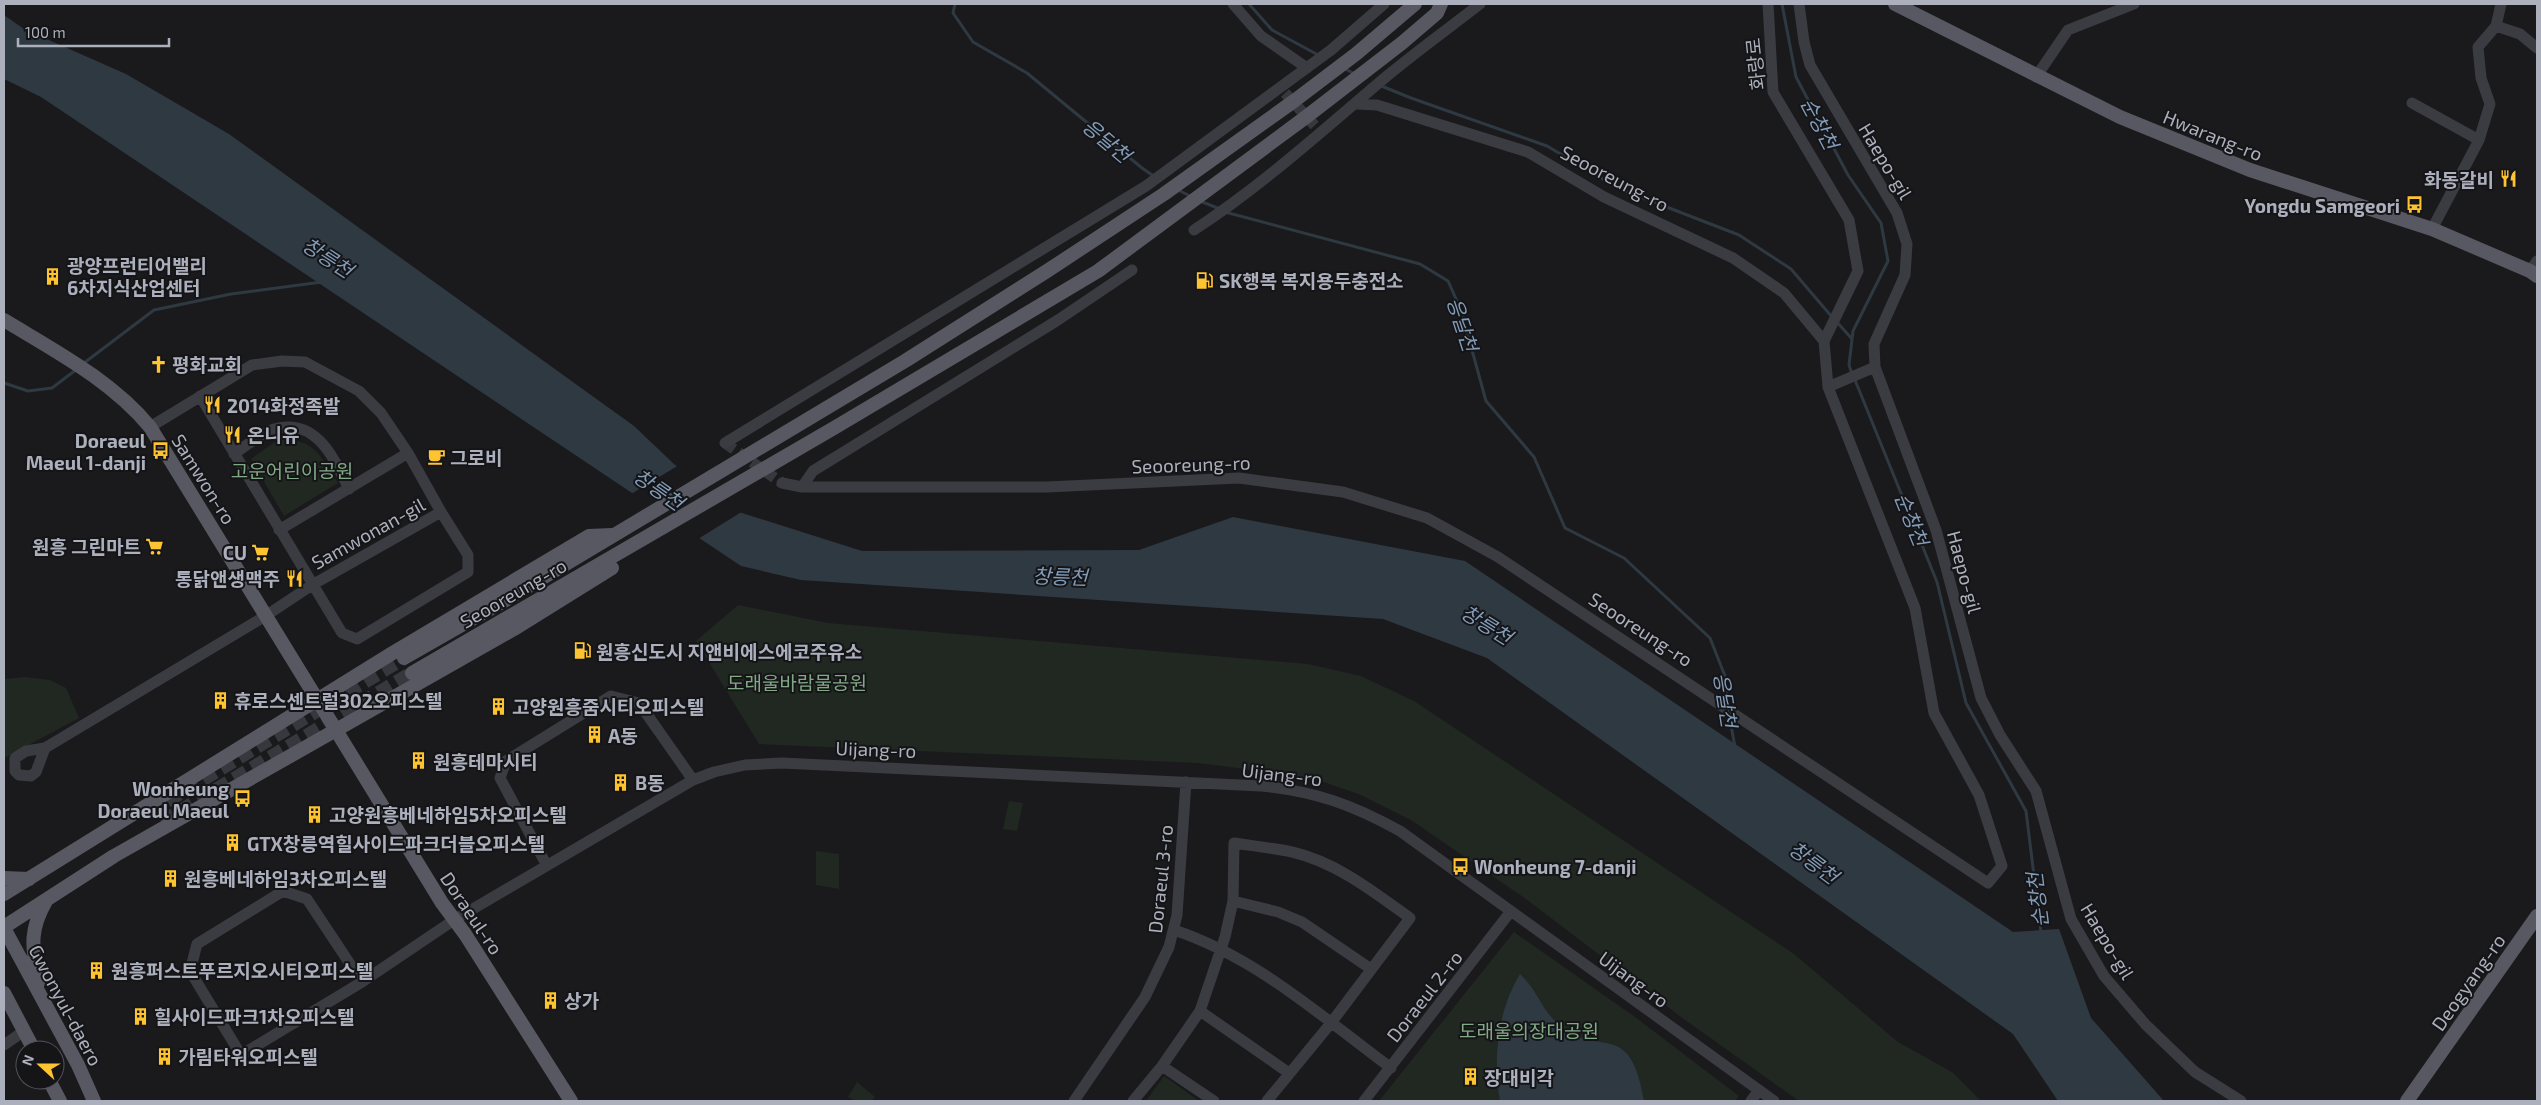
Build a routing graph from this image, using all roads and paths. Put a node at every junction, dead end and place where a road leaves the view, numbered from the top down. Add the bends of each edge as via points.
1 (1233, 4) edge
2 (1384, 4) edge
3 (1415, 4) edge
4 (1440, 4) edge
5 (1480, 4) edge
6 (1768, 4) edge
7 (1800, 4) edge
8 (1895, 4) edge
9 (2134, 4) edge
10 (2501, 4) edge
11 (2496, 26) junction
12 (2537, 48) edge
13 (1310, 66) junction
14 (2036, 77) junction
15 (1358, 104) junction
16 (2412, 104) dead end
17 (2479, 140) junction
18 (2432, 229) junction
19 (1194, 230) dead end
20 (1132, 270) dead end
21 (2535, 270) edge
22 (4, 320) edge
23 (1825, 338) junction
24 (1871, 369) junction
25 (1833, 385) junction
26 (200, 396) junction
27 (150, 427) junction
28 (725, 443) dead end
29 (408, 453) junction
30 (234, 454) junction
31 (782, 483) tunnel mouth
32 (802, 487) junction
33 (349, 489) junction
34 (441, 512) junction
35 (279, 530) junction
36 (615, 534) junction
37 (631, 547) junction
38 (312, 585) junction
39 (267, 616) junction
40 (404, 658) tunnel mouth
41 (412, 672) tunnel mouth
42 (318, 700) junction
43 (331, 724) junction
44 (45, 748) dead end
45 (693, 780) junction
46 (1186, 782) junction
47 (546, 864) junction
48 (4, 878) edge
49 (30, 879) junction
50 (4, 894) edge
51 (47, 898) junction
52 (1233, 901) junction
53 (1511, 911) junction
54 (2537, 916) edge
55 (454, 920) junction
56 (4, 928) edge
57 (1174, 930) junction
58 (1221, 950) junction
59 (1371, 969) junction
60 (362, 982) junction
61 (4, 994) edge
62 (40, 994) junction
63 (1200, 1011) junction
64 (1331, 1023) junction
65 (24, 1031) junction
66 (29, 1040) edge
67 (4, 1045) edge
68 (1162, 1066) junction
69 (1390, 1068) junction
70 (1289, 1073) junction
71 (1759, 1090) junction
72 (94, 1101) edge
73 (571, 1101) edge
74 (1074, 1101) edge
75 (1133, 1101) edge
76 (1214, 1101) edge
77 (1268, 1101) edge
78 (1364, 1101) edge
79 (1751, 1101) edge
80 (1774, 1101) edge
81 (2241, 1101) edge
82 (2407, 1101) edge

1 - 13 street via 1261,36
2 - 13 street
3 - 36 main road, Seooreung-ro via 1333,72 1164,194 905,361
4 - 37 main road, Seooreung-ro via 1437,13 1368,69 1098,271
5 - 15 street via 1389,74
6 - 23 street, 화랑로 via 1773,92 1849,220 1858,271
7 - 24 street, Haepo-gil via 1810,65 1897,213 1907,244 1905,275 1874,344
8 - 14 main road, Hwarang-ro
9 - 14 street via 2068,30
10 - 11 street
11 - 12 street via 2520,34
11 - 17 street via 2478,48 2481,78 2490,104
13 - 28 street via 1283,90 1151,182
14 - 18 main road, Hwarang-ro via 2120,117 2250,170
15 - 19 street via 1319,130 1239,199
15 - 23 street, Seooreung-ro via 1377,105 1528,152 1604,197 1733,258 1784,293
16 - 17 street
17 - 18 street
18 - 21 main road, Hwarang-ro
20 - 32 street via 1058,320 813,471
22 - 27 main road, Samwon-ro via 92,375 134,408
23 - 25 street, Seooreung-ro
24 - 25 street
24 - 81 street, Haepo-gil via 1936,530 1981,698 2036,791 2071,919 2104,976 2146,1025 2195,1072
25 - 32 street, Seooreung-ro via 1915,608 1934,713 1978,795 2002,866 1988,883 1498,557 1427,518 1343,492 1239,478 1065,486
26 - 27 street, Samwonan-gil
26 - 29 street, Samwonan-gil via 252,365 305,362 360,391 381,413
26 - 30 street, Samwonan-gil
27 - 39 main road, Samwon-ro
29 - 33 street
29 - 34 street, Samwonan-gil
30 - 33 street via 273,430 302,430 329,450
30 - 35 street, Samwonan-gil
31 - 32 street, Seooreung-ro
33 - 35 street
34 - 38 street, Samwonan-gil
34 - 38 street, Samwonan-gil via 468,554 468,572 357,639 342,633
35 - 38 street, Samwonan-gil
36 - 40 main road, Seooreung-ro
36 - 42 main road via 589,536
37 - 41 main road, Seooreung-ro
37 - 43 main road via 612,568 514,629
38 - 39 street, Samwonan-gil
39 - 42 main road, Samwon-ro
39 - 44 street
42 - 43 main road, Samwon-ro
42 - 49 main road
43 - 51 main road
43 - 55 main road, Doraeul-ro
45 - 46 street, Uijang-ro via 745,765 782,763
45 - 47 street, Uijang-ro
45 - 47 street via 640,703 611,696 506,761 500,778
46 - 53 street, Uijang-ro via 1286,788 1354,807 1400,831
46 - 57 street, Doraeul 3-ro
47 - 55 street, Uijang-ro
48 - 49 main road
49 - 50 main road
51 - 56 main road
51 - 62 main road via 32,935
52 - 58 street
52 - 59 street via 1278,912 1302,922
52 - 59 street via 1234,843 1293,852 1338,871 1361,883 1410,918
53 - 69 street, Doraeul 2-ro
53 - 71 street, Uijang-ro
54 - 82 main road, Deogyang-ro
55 - 60 street, Uijang-ro
55 - 73 main road, Doraeul-ro
56 - 62 main road, Gwonyul-daero
57 - 58 street
57 - 74 street, Doraeul 3-ro via 1145,997
58 - 63 street
58 - 64 street via 1283,986
59 - 64 street
60 - 60 street, Uijang-ro via 241,1055 190,971 197,944 283,891 307,899
61 - 65 main road
62 - 72 main road, Gwonyul-daero
63 - 68 street
63 - 70 street
64 - 69 street
64 - 70 street
65 - 66 main road
65 - 67 street
68 - 75 street
68 - 76 street
69 - 78 street, Doraeul 2-ro
70 - 77 street
71 - 79 street
71 - 80 street, Uijang-ro

